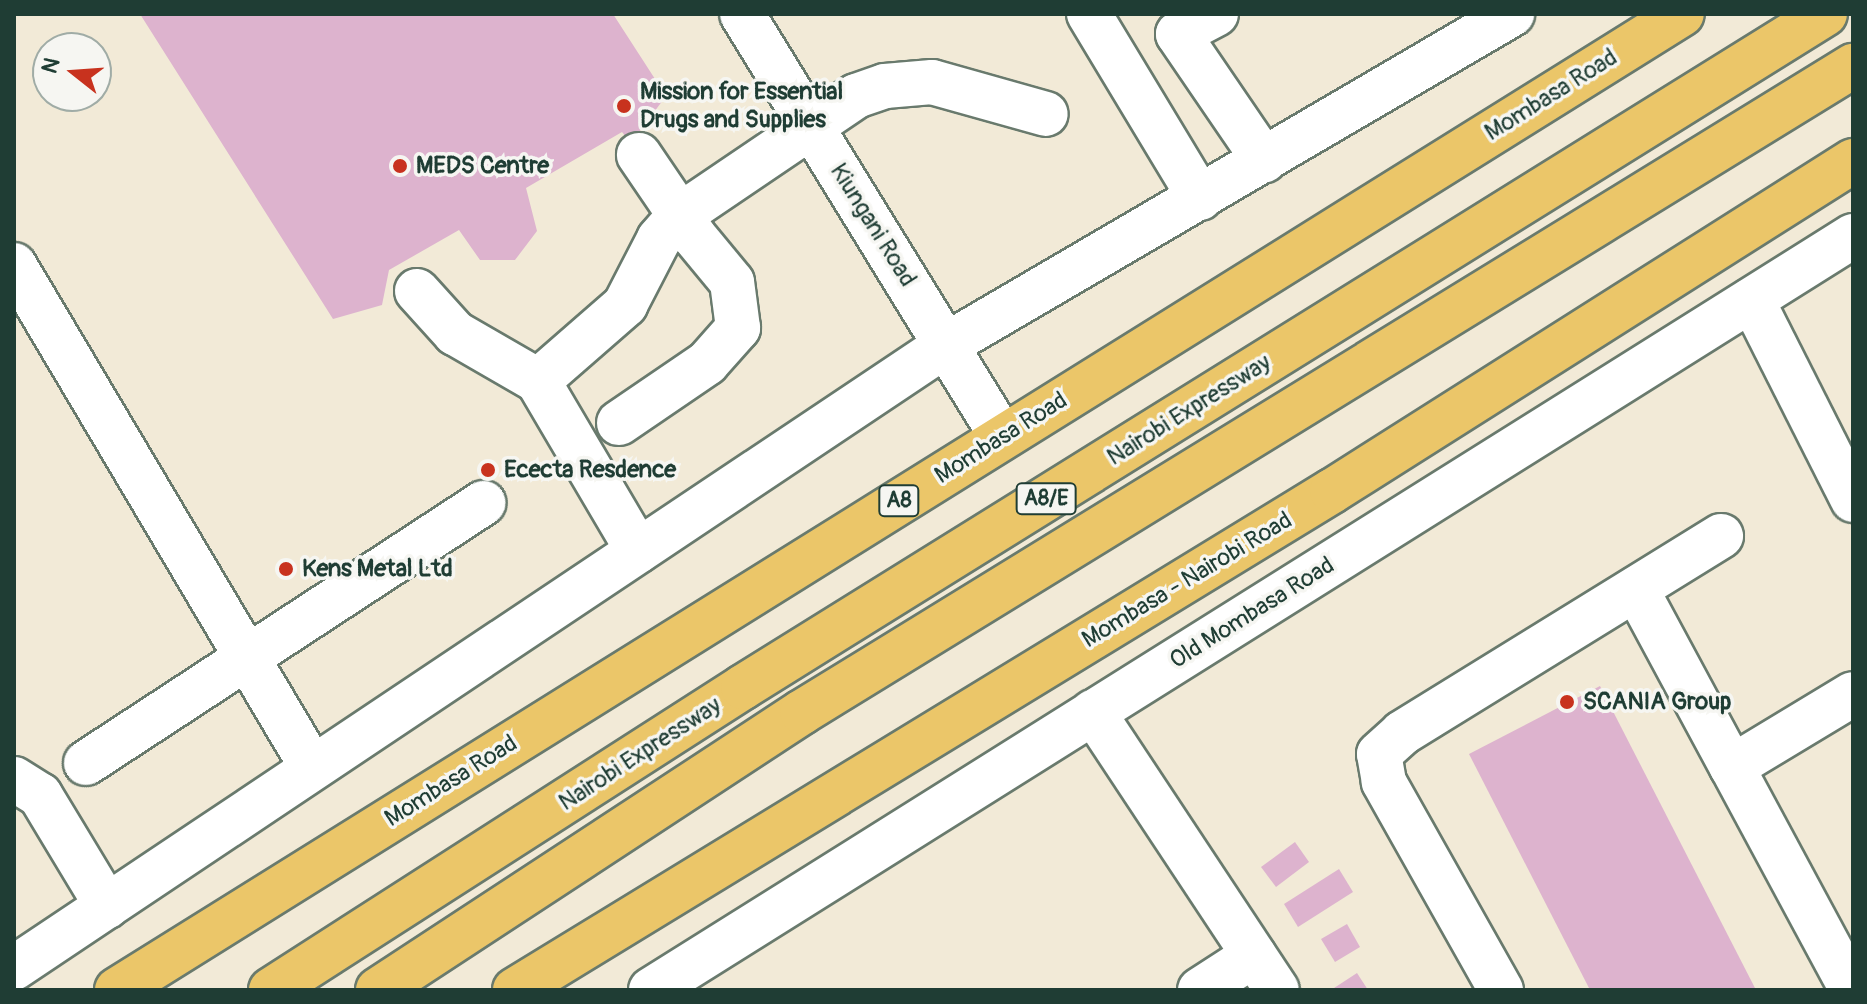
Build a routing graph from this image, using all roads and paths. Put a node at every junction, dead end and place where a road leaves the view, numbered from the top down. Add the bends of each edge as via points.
1 (742, 14) edge
2 (1089, 14) edge
3 (1216, 14) edge
4 (1512, 14) edge
5 (1682, 14) edge
6 (1825, 14) edge
7 (1463, 27) edge
8 (1853, 66) edge
9 (1046, 114) dead end
10 (810, 126) junction
11 (639, 155) dead end
12 (1264, 160) junction
13 (1853, 161) edge
14 (1200, 198) junction
15 (679, 216) junction
16 (1853, 236) edge
17 (14, 265) edge
18 (417, 291) dead end
19 (1752, 300) junction
20 (946, 345) junction
21 (538, 381) junction
22 (619, 423) dead end
23 (1002, 437) junction
24 (1853, 500) edge
25 (483, 503) dead end
26 (1721, 536) dead end
27 (638, 551) junction
28 (1636, 589) junction
29 (246, 659) junction
30 (1853, 694) edge
31 (1093, 712) junction
32 (86, 763) dead end
33 (312, 767) junction
34 (1732, 767) junction
35 (14, 779) edge
36 (107, 906) junction
37 (14, 968) edge
38 (1266, 972) edge
39 (117, 990) edge
40 (271, 990) edge
41 (378, 990) edge
42 (515, 990) edge
43 (651, 990) edge
44 (1200, 990) edge
45 (1501, 990) edge
46 (1852, 990) edge

1 - 10 street, Kiungani Road
2 - 14 street
3 - 12 street via 1178,34
4 - 7 street
5 - 23 highway, Mombasa Road / A8
6 - 40 highway, Nairobi Expressway / A8/E via 743,687
7 - 12 street
8 - 41 highway, A8/E via 802,712
9 - 10 street via 932,82 908,82 856,96
10 - 15 street
10 - 20 street, Kiungani Road
11 - 15 street
12 - 14 street
13 - 42 highway, Mombasa - Nairobi Road via 1332,491
14 - 20 street
15 - 21 street via 659,239 625,305
15 - 22 street via 732,282 738,328 707,363
16 - 19 street, Old Mombasa Road
17 - 29 street
18 - 21 street via 455,333
19 - 24 street
19 - 31 street, Old Mombasa Road
20 - 23 street, Kiungani Road
20 - 27 street
21 - 27 street
23 - 39 highway, Mombasa Road / A8
25 - 29 street
26 - 28 street
27 - 33 street
28 - 34 street
28 - 45 street via 1402,733 1379,754 1384,782
29 - 32 street
29 - 33 street
30 - 34 street
31 - 38 street
31 - 43 street, Old Mombasa Road
33 - 36 street
34 - 46 street
35 - 36 street via 40,795
36 - 37 street
38 - 44 street

